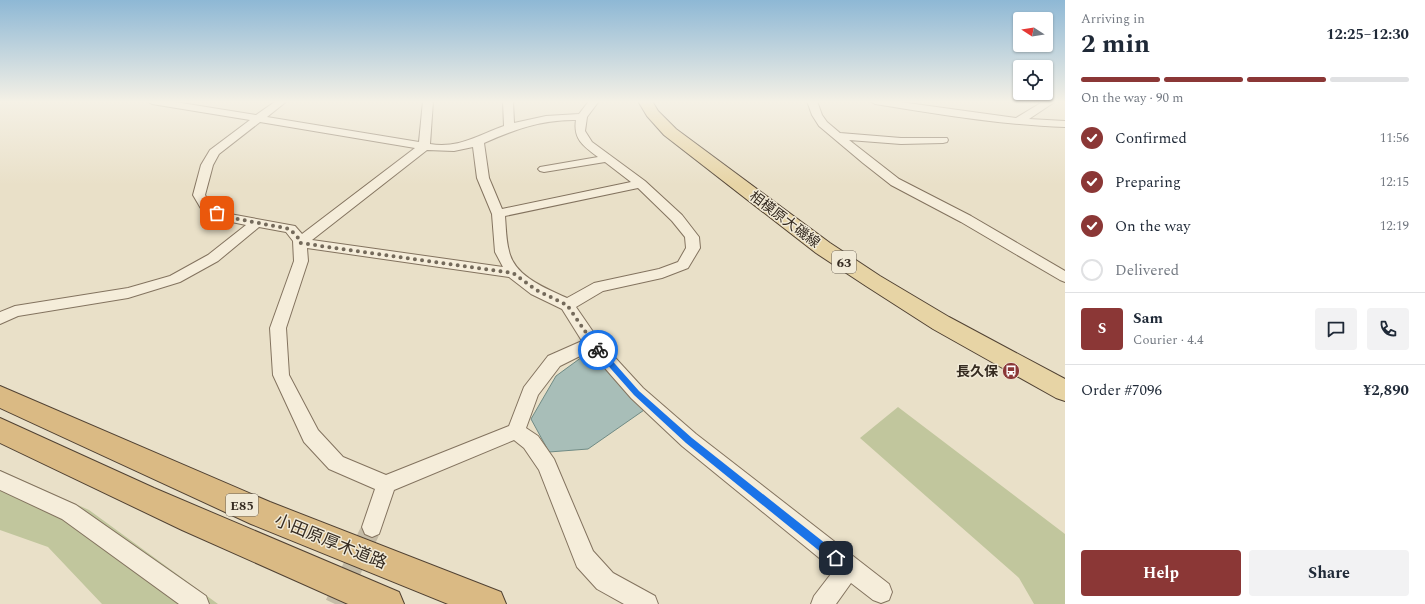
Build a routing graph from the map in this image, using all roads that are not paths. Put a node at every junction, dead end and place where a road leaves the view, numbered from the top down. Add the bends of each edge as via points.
1 (245, 129) edge
2 (314, 129) edge
3 (426, 129) edge
4 (506, 129) edge
5 (580, 129) edge
6 (667, 129) edge
7 (829, 129) edge
8 (837, 136) junction
9 (943, 140) dead end
10 (478, 142) junction
11 (424, 147) junction
12 (605, 158) junction
13 (544, 169) dead end
14 (641, 184) junction
15 (498, 214) junction
16 (256, 223) junction
17 (300, 243) junction
18 (513, 273) junction
19 (1065, 277) edge
20 (567, 305) junction
21 (0, 318) edge
22 (592, 343) junction
23 (1065, 391) edge
24 (0, 396) edge
25 (0, 430) edge
26 (516, 431) junction
27 (0, 480) edge
28 (386, 484) junction
29 (372, 527) tunnel mouth
30 (849, 568) junction
31 (881, 592) dead end
32 (198, 604) edge
33 (387, 604) edge
34 (489, 604) edge
35 (647, 604) edge
36 (822, 604) edge

1 - 16 street via 214,152 207,165 199,195 207,209 227,217
2 - 11 street
3 - 11 street
4 - 10 street
5 - 12 street via 588,144
6 - 23 main road, 相模原大磯線 / 63 via 823,248 941,323
7 - 8 street
8 - 9 street via 901,141
8 - 19 street via 895,182 973,223
10 - 11 street via 460,147
10 - 15 street via 483,178
11 - 17 street
12 - 13 street
12 - 14 street
14 - 15 street
14 - 20 street via 678,218 692,237 693,248 682,265 662,273 599,287
15 - 18 street via 502,252
16 - 17 street via 290,229
16 - 21 street via 213,258 175,279 128,293 15,311
17 - 18 street
17 - 28 street via 301,261 278,328 281,375 311,436 336,464
18 - 20 street via 536,290
20 - 22 street
22 - 26 street via 554,361 530,392
22 - 30 street via 637,393 689,440
24 - 34 highway, 小田原厚木道路 / E85 via 262,514
25 - 33 highway, E85 via 242,542
26 - 28 street
26 - 35 street via 531,442 547,465 585,559 605,581
27 - 32 street via 69,512
28 - 29 street
30 - 31 street
30 - 36 street

